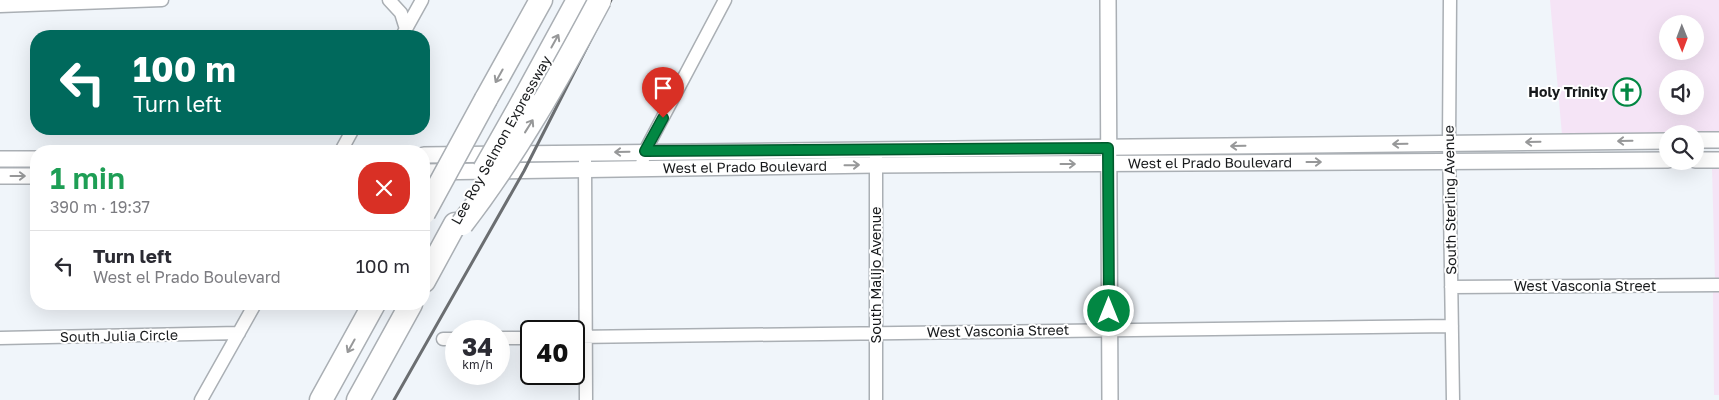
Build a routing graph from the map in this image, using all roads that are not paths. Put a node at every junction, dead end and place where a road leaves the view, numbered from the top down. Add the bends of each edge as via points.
1 (15, 0) edge
2 (162, 0) edge
3 (389, 0) edge
4 (422, 0) edge
5 (536, 0) edge
6 (541, 0) edge
7 (578, 0) edge
8 (600, 0) edge
9 (725, 0) edge
10 (1108, 0) edge
11 (1450, 0) edge
12 (31, 5) junction
13 (0, 6) edge
14 (529, 22) junction
15 (404, 30) edge
16 (406, 30) edge
17 (1659, 140) edge
18 (1704, 140) edge
19 (1719, 140) edge
20 (1582, 142) junction
21 (1449, 143) junction
22 (1272, 146) junction
23 (1108, 148) junction
24 (645, 151) junction
25 (584, 153) junction
26 (430, 155) edge
27 (876, 157) junction
28 (0, 159) edge
29 (30, 159) edge
30 (1582, 159) junction
31 (1659, 160) edge
32 (1704, 160) edge
33 (1719, 160) edge
34 (1450, 161) junction
35 (1273, 162) junction
36 (1108, 164) junction
37 (641, 168) junction
38 (585, 170) junction
39 (430, 172) edge
40 (0, 176) edge
41 (30, 176) edge
42 (430, 202) edge
43 (455, 228) junction
44 (430, 271) edge
45 (1719, 285) edge
46 (1451, 286) junction
47 (252, 310) edge
48 (371, 310) edge
49 (408, 310) edge
50 (581, 320) edge
51 (1452, 326) junction
52 (1109, 330) junction
53 (239, 333) junction
54 (876, 333) junction
55 (585, 337) edge
56 (0, 338) edge
57 (585, 385) edge
58 (201, 400) edge
59 (321, 400) edge
60 (358, 400) edge
61 (586, 400) edge
62 (876, 400) edge
63 (1110, 400) edge
64 (1453, 400) edge

1 - 12 street
2 - 12 street
3 - 15 street via 401,14
4 - 16 street
5 - 14 highway
6 - 14 highway
43 -> 7 highway, Lee Roy Selmon Expressway, bridge
43 -> 8 highway, bridge via 493,182 529,126
9 - 24 street
10 - 23 street
11 - 21 street, South Sterling Avenue
12 - 13 street
14 -> 42 highway, bridge
17 -> 20 street, West el Prado Boulevard
18 - 19 street
20 -> 21 street, West el Prado Boulevard
20 - 30 street
21 -> 22 street, West el Prado Boulevard
21 - 34 street, South Sterling Avenue
22 -> 23 street, West el Prado Boulevard
22 - 35 street
23 - 27 street, West el Prado Boulevard
23 - 36 street
24 -> 25 street, West el Prado Boulevard
24 - 27 street, West el Prado Boulevard
24 - 37 street
25 - 26 street, West el Prado Boulevard
25 - 38 street
27 -> 36 street, West el Prado Boulevard
37 -> 27 street, West el Prado Boulevard
27 - 54 street, South Malijo Avenue
28 - 29 street
30 - 31 street, West el Prado Boulevard
30 - 34 street, West el Prado Boulevard
32 - 33 street
35 -> 34 street, West el Prado Boulevard
34 - 46 street, South Sterling Avenue
35 - 36 street, West el Prado Boulevard
36 - 52 street
37 - 38 street, West el Prado Boulevard
38 - 39 street, West el Prado Boulevard
38 - 50 street
40 -> 41 street
43 - 44 highway, Lee Roy Selmon Expressway
45 - 46 street, West Vasconia Street
46 - 51 street, South Sterling Avenue
47 - 53 street
48 -> 59 highway
49 - 60 highway
51 - 52 street, West Vasconia Street
51 - 64 street, South Sterling Avenue
52 - 54 street, West Vasconia Street
52 - 63 street
53 - 56 street, South Julia Circle
53 - 58 street
54 - 55 street, West Vasconia Street
54 - 62 street, South Malijo Avenue
57 - 61 street

